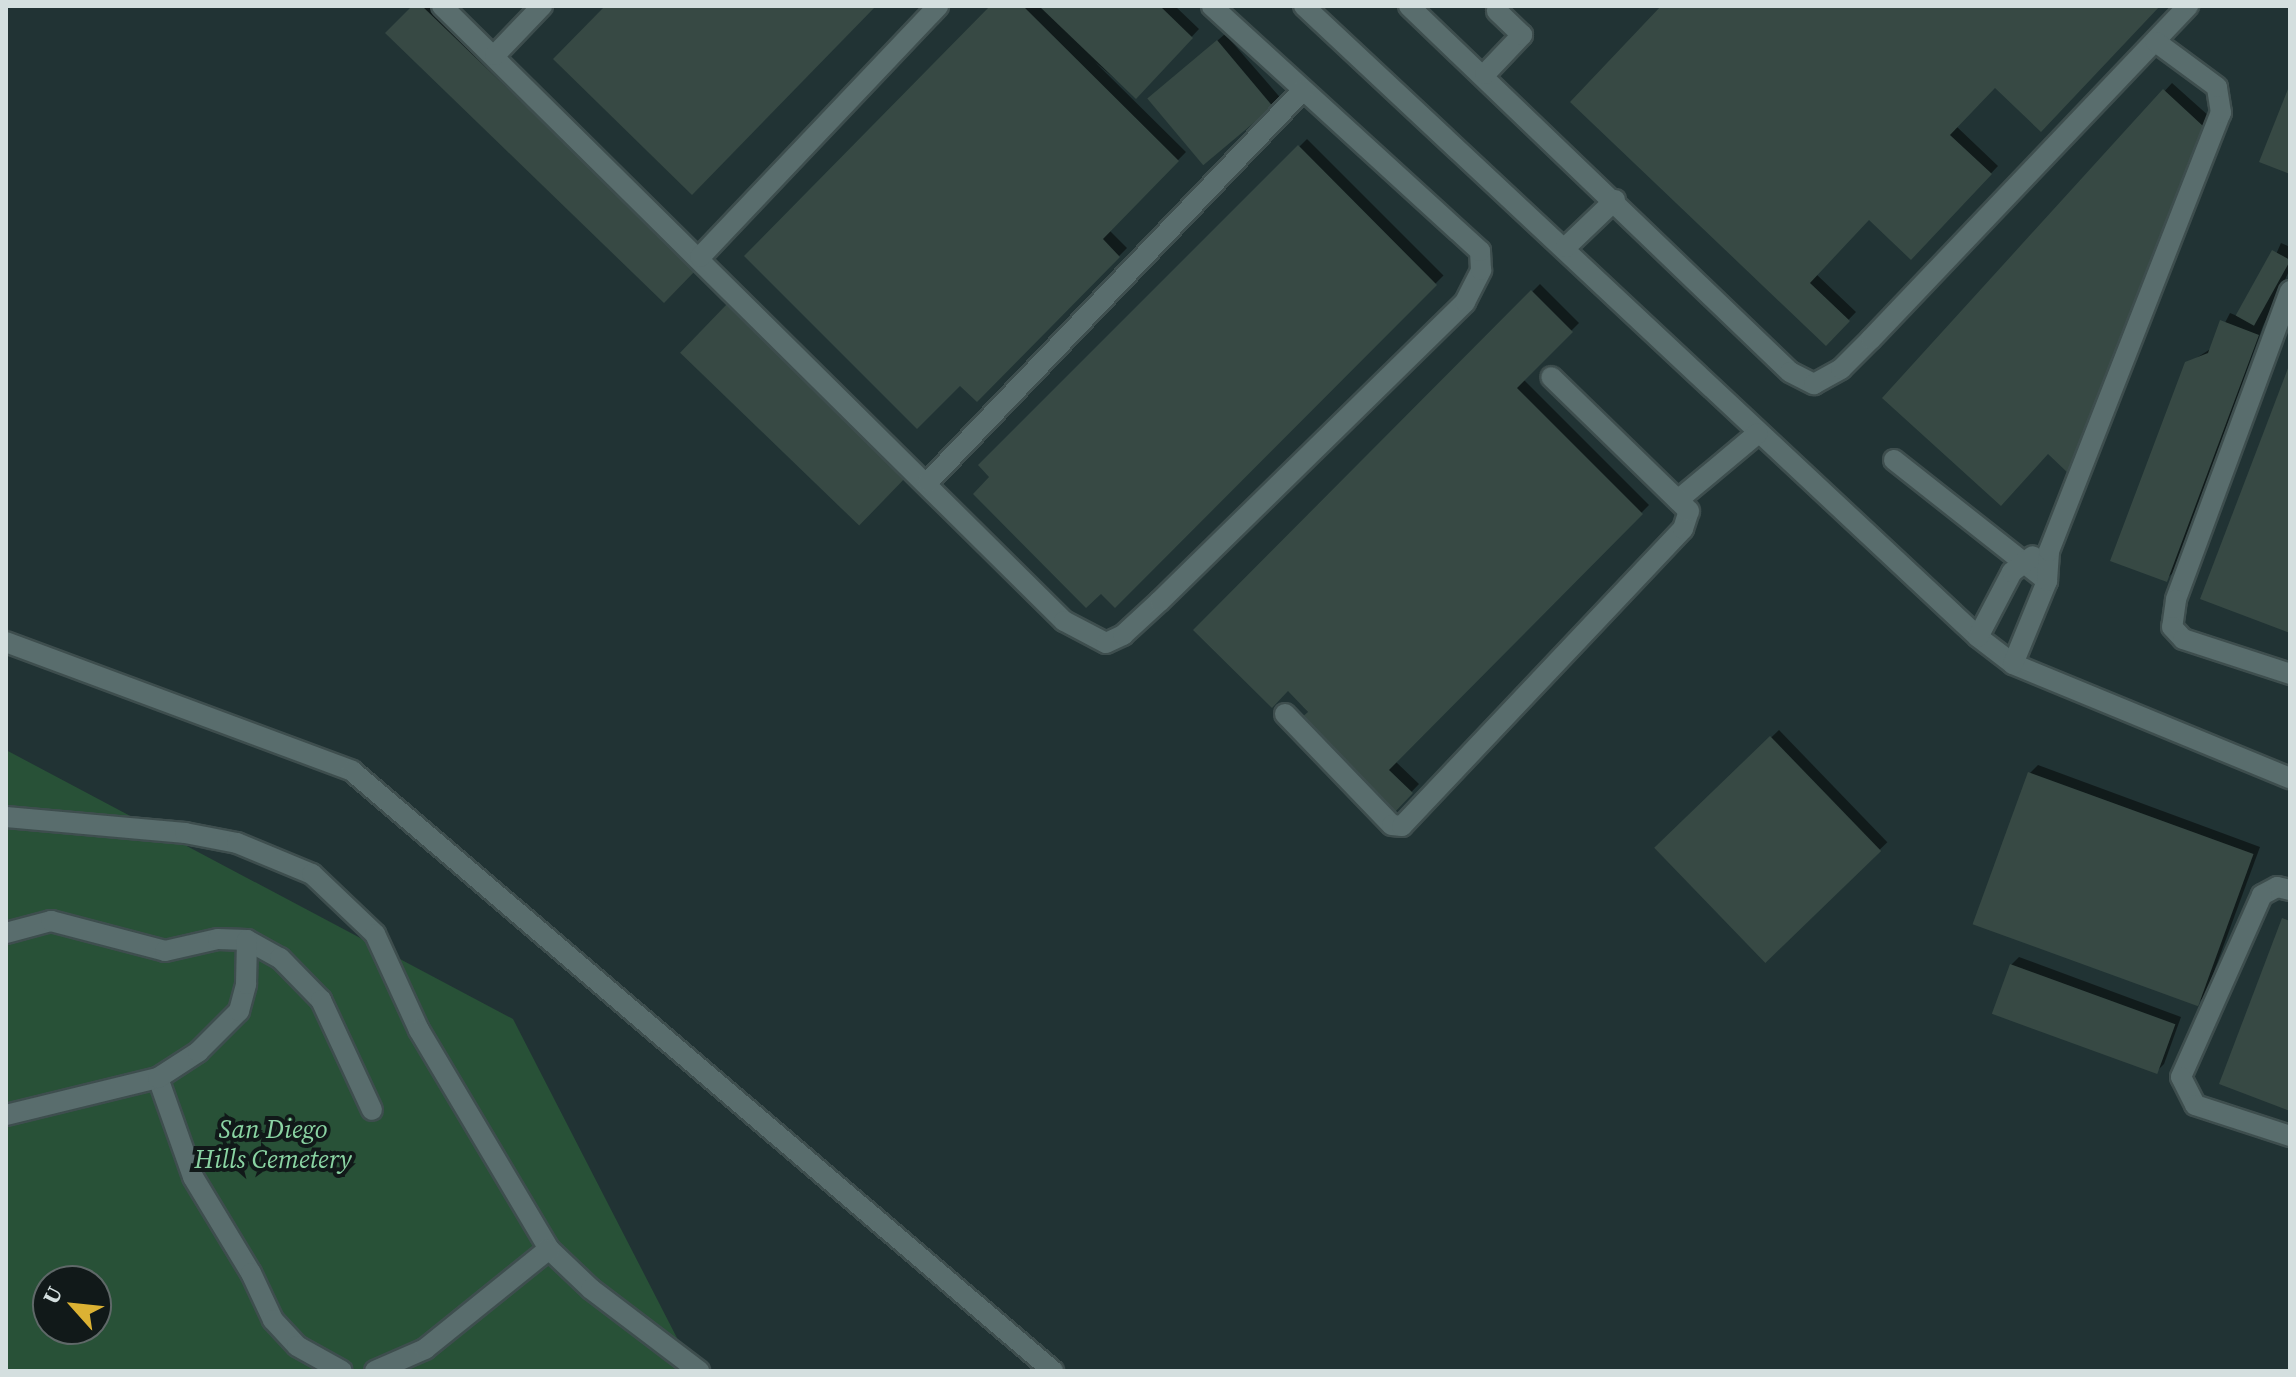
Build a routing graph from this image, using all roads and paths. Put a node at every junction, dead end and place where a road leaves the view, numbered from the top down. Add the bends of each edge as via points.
1 (442, 6) edge
2 (542, 6) edge
3 (938, 6) edge
4 (1212, 6) edge
5 (1304, 6) edge
6 (1409, 6) edge
7 (2188, 6) edge
8 (1497, 11) dead end
9 (2156, 42) junction
10 (495, 55) junction
11 (1485, 74) junction
12 (1303, 90) junction
13 (1615, 200) junction
14 (1566, 247) junction
15 (700, 257) junction
16 (2290, 291) edge
17 (1551, 377) dead end
18 (1758, 433) junction
19 (1894, 460) dead end
20 (928, 482) junction
21 (1678, 500) junction
22 (2049, 551) junction
23 (2022, 560) junction
24 (2047, 581) junction
25 (1978, 637) junction
26 (6, 642) edge
27 (2013, 664) junction
28 (2290, 674) edge
29 (1285, 714) dead end
30 (2290, 778) edge
31 (6, 817) edge
32 (2290, 890) edge
33 (6, 933) edge
34 (247, 940) junction
35 (158, 1078) junction
36 (372, 1110) dead end
37 (6, 1115) edge
38 (2290, 1136) edge
39 (549, 1249) junction
40 (342, 1371) edge
41 (375, 1371) edge
42 (699, 1371) edge
43 (1053, 1371) edge

1 - 10 street
2 - 10 street
3 - 15 street
4 - 12 street
5 - 14 street
6 - 11 street
7 - 9 street
8 - 11 street via 1522,35
9 - 13 street via 1841,369 1814,384 1790,372
9 - 22 street via 2217,87 2221,113
10 - 15 street
11 - 13 street
12 - 20 street
12 - 20 street via 1480,251 1481,270 1465,302 1160,601 1106,643 1064,621
13 - 14 street
14 - 18 street
15 - 20 street
16 - 28 street via 2176,600 2172,627 2183,639
17 - 21 street
18 - 21 street
18 - 25 street
19 - 23 street
21 - 29 street via 1690,512 1683,529 1412,821 1392,825
22 - 23 street
22 - 24 street
23 - 24 street
23 - 25 street
24 - 27 street
25 - 27 street
26 - 43 street via 352,771
27 - 30 street
31 - 39 street via 198,835 237,843 312,874 375,934 419,1030
32 - 38 street via 2277,887 2262,895 2181,1083 2195,1105
33 - 34 street via 51,921 165,951 218,939
34 - 35 street via 239,1011 198,1052
34 - 36 street via 280,958 321,1000
35 - 37 street
35 - 40 street via 193,1177 273,1320 297,1346
39 - 41 street via 425,1349
39 - 42 street via 591,1289

